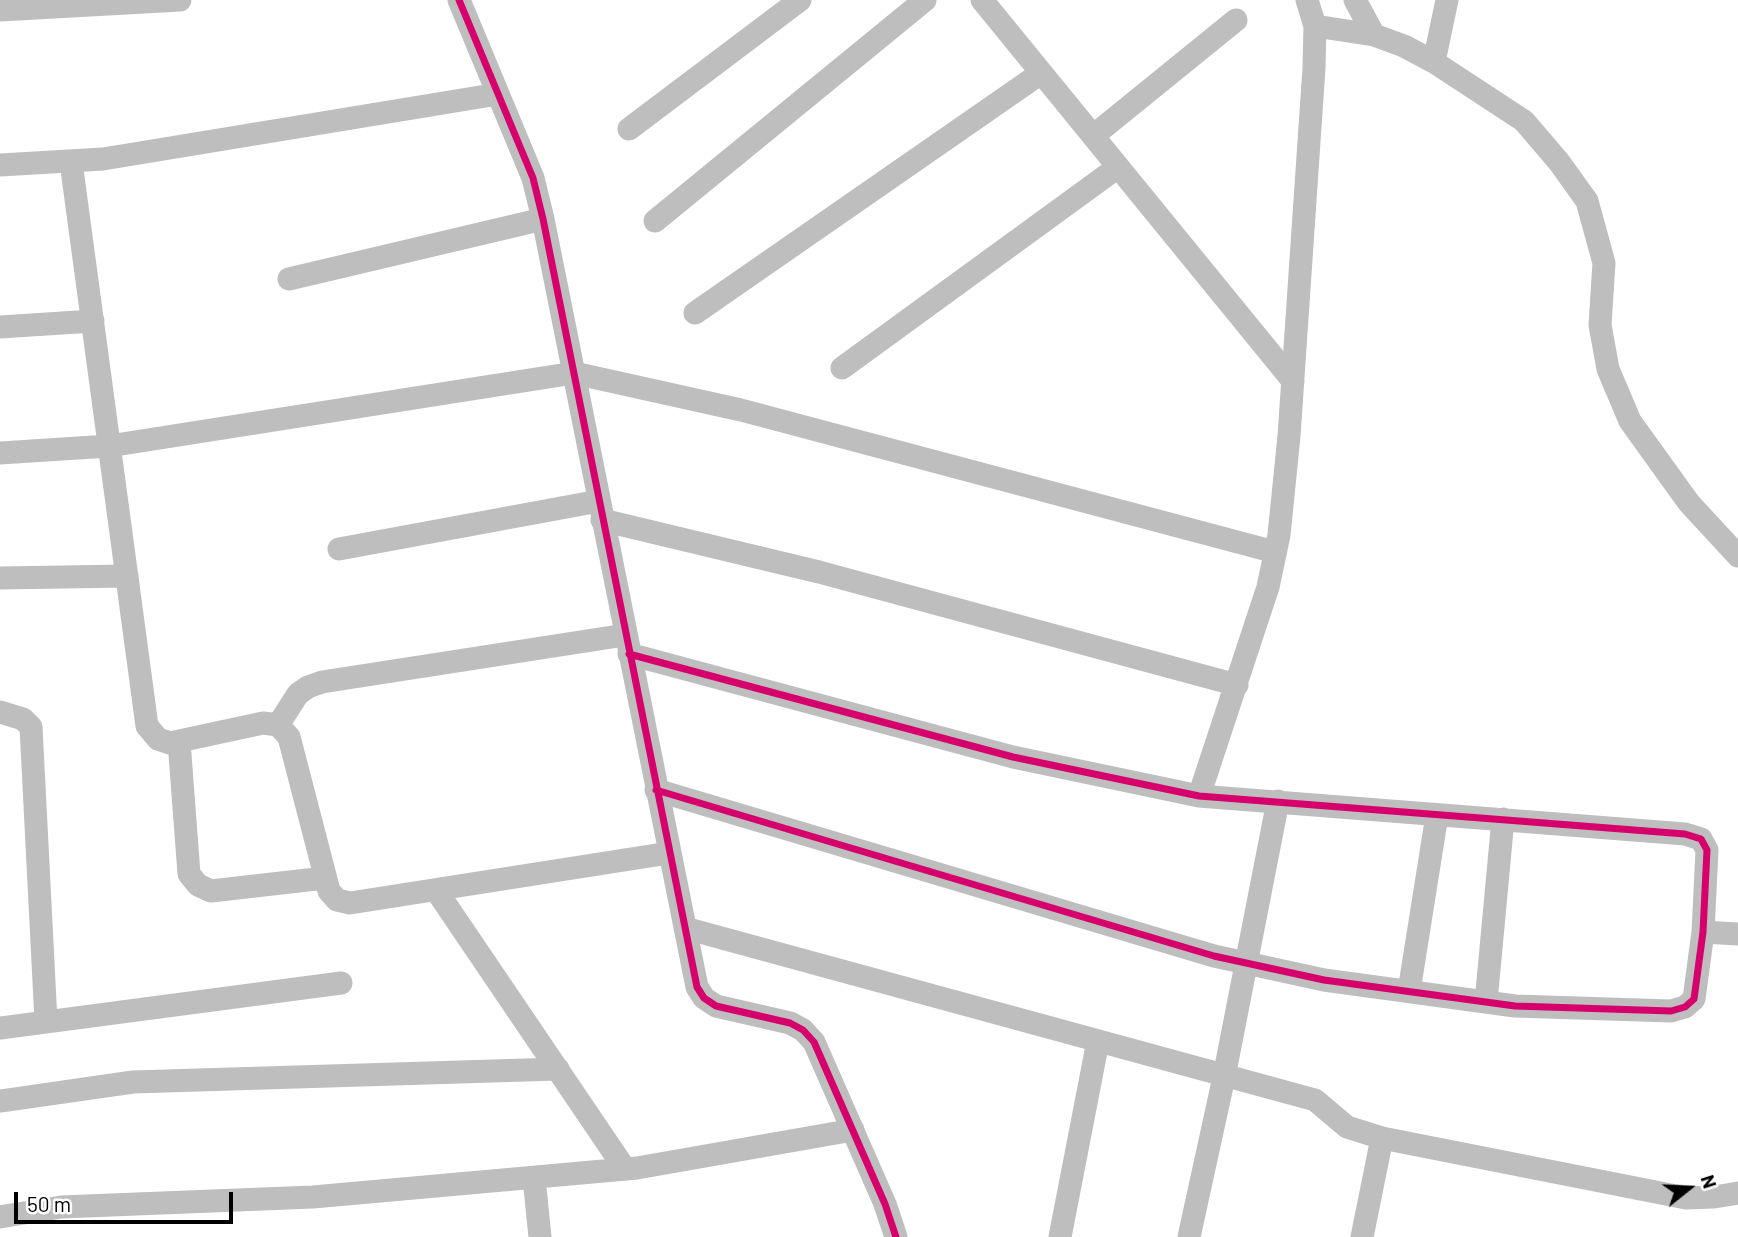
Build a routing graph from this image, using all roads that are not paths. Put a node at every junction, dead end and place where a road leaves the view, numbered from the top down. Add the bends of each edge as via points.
1 (180, 0) edge
2 (459, 0) edge
3 (800, 0) edge
4 (925, 0) edge
5 (982, 0) edge
6 (1307, 0) edge
7 (1355, 0) edge
8 (1447, 0) edge
9 (0, 10) edge
10 (1236, 20) dead end
11 (1315, 26) junction
12 (1374, 35) junction
13 (1434, 62) junction
14 (1041, 73) junction
15 (498, 94) junction
16 (629, 130) dead end
17 (1093, 136) junction
18 (71, 162) junction
19 (0, 165) edge
20 (1118, 167) junction
21 (543, 219) junction
22 (655, 221) dead end
23 (289, 279) dead end
24 (695, 313) dead end
25 (93, 321) junction
26 (0, 327) edge
27 (842, 368) dead end
28 (573, 373) junction
29 (1293, 381) junction
30 (110, 446) junction
31 (0, 453) edge
32 (601, 510) junction
33 (339, 550) dead end
34 (1275, 552) junction
35 (1738, 556) edge
36 (127, 576) junction
37 (0, 578) edge
38 (627, 645) junction
39 (1237, 685) junction
40 (0, 712) edge
41 (278, 725) junction
42 (179, 741) junction
43 (656, 790) junction
44 (1199, 796) junction
45 (1278, 801) junction
46 (1437, 815) junction
47 (1503, 819) junction
48 (669, 853) junction
49 (325, 878) junction
50 (436, 890) junction
51 (685, 928) junction
52 (1703, 932) junction
53 (1738, 934) edge
54 (1246, 964) junction
55 (341, 983) dead end
56 (1409, 991) junction
57 (1486, 1002) junction
58 (46, 1021) junction
59 (0, 1027) edge
60 (1098, 1041) junction
61 (558, 1069) junction
62 (1224, 1077) junction
63 (0, 1101) edge
64 (853, 1130) junction
65 (1382, 1138) junction
66 (625, 1169) junction
67 (534, 1178) junction
68 (1738, 1193) edge
69 (0, 1216) edge
70 (540, 1237) edge
71 (896, 1237) edge
72 (1060, 1237) edge
73 (1189, 1237) edge
74 (1362, 1237) edge

1 - 9 street
2 - 15 street
3 - 16 street
4 - 22 street
5 - 14 street
6 - 11 street
7 - 12 street
8 - 13 street
10 - 17 street
11 - 12 street
11 - 29 street
12 - 13 street
13 - 35 street via 1524,121 1587,201 1604,263 1600,325 1608,369 1630,421 1689,503
14 - 17 street
14 - 24 street
15 - 18 street
15 - 21 street via 533,178
17 - 20 street
18 - 19 street
18 - 25 street
20 - 27 street
20 - 29 street
21 - 23 street
21 - 28 street
25 - 26 street
25 - 30 street
28 - 30 street
28 - 32 street
28 - 34 street via 741,410
29 - 34 street
30 - 31 street
30 - 36 street
32 - 33 street
32 - 38 street
32 - 39 street
34 - 39 street
36 - 37 street
36 - 42 street via 148,726 158,738
38 - 41 street via 322,682 298,694
38 - 43 street
38 - 44 street via 1013,757
39 - 44 street
40 - 58 street via 23,719 31,727
41 - 42 street via 263,723
41 - 49 street via 289,737
42 - 49 street via 189,874 198,885 211,891
43 - 48 street
43 - 54 street
44 - 45 street
45 - 46 street
45 - 54 street
46 - 47 street
46 - 56 street
47 - 52 street via 1701,839 1707,850
47 - 57 street
48 - 50 street
48 - 51 street
49 - 50 street via 337,900 350,904
50 - 61 street
51 - 60 street
51 - 64 street via 697,987 704,998 716,1006 803,1030 814,1042
52 - 53 street
52 - 57 street via 1694,999 1685,1007 1671,1011
54 - 56 street
54 - 62 street
55 - 58 street
56 - 57 street
58 - 59 street
60 - 62 street
60 - 72 street
61 - 63 street via 133,1082
61 - 66 street
62 - 65 street via 1315,1100 1347,1127
62 - 73 street
64 - 66 street
64 - 71 street
65 - 68 street via 1686,1198
65 - 74 street
66 - 67 street
67 - 69 street via 313,1197 61,1207
67 - 70 street

